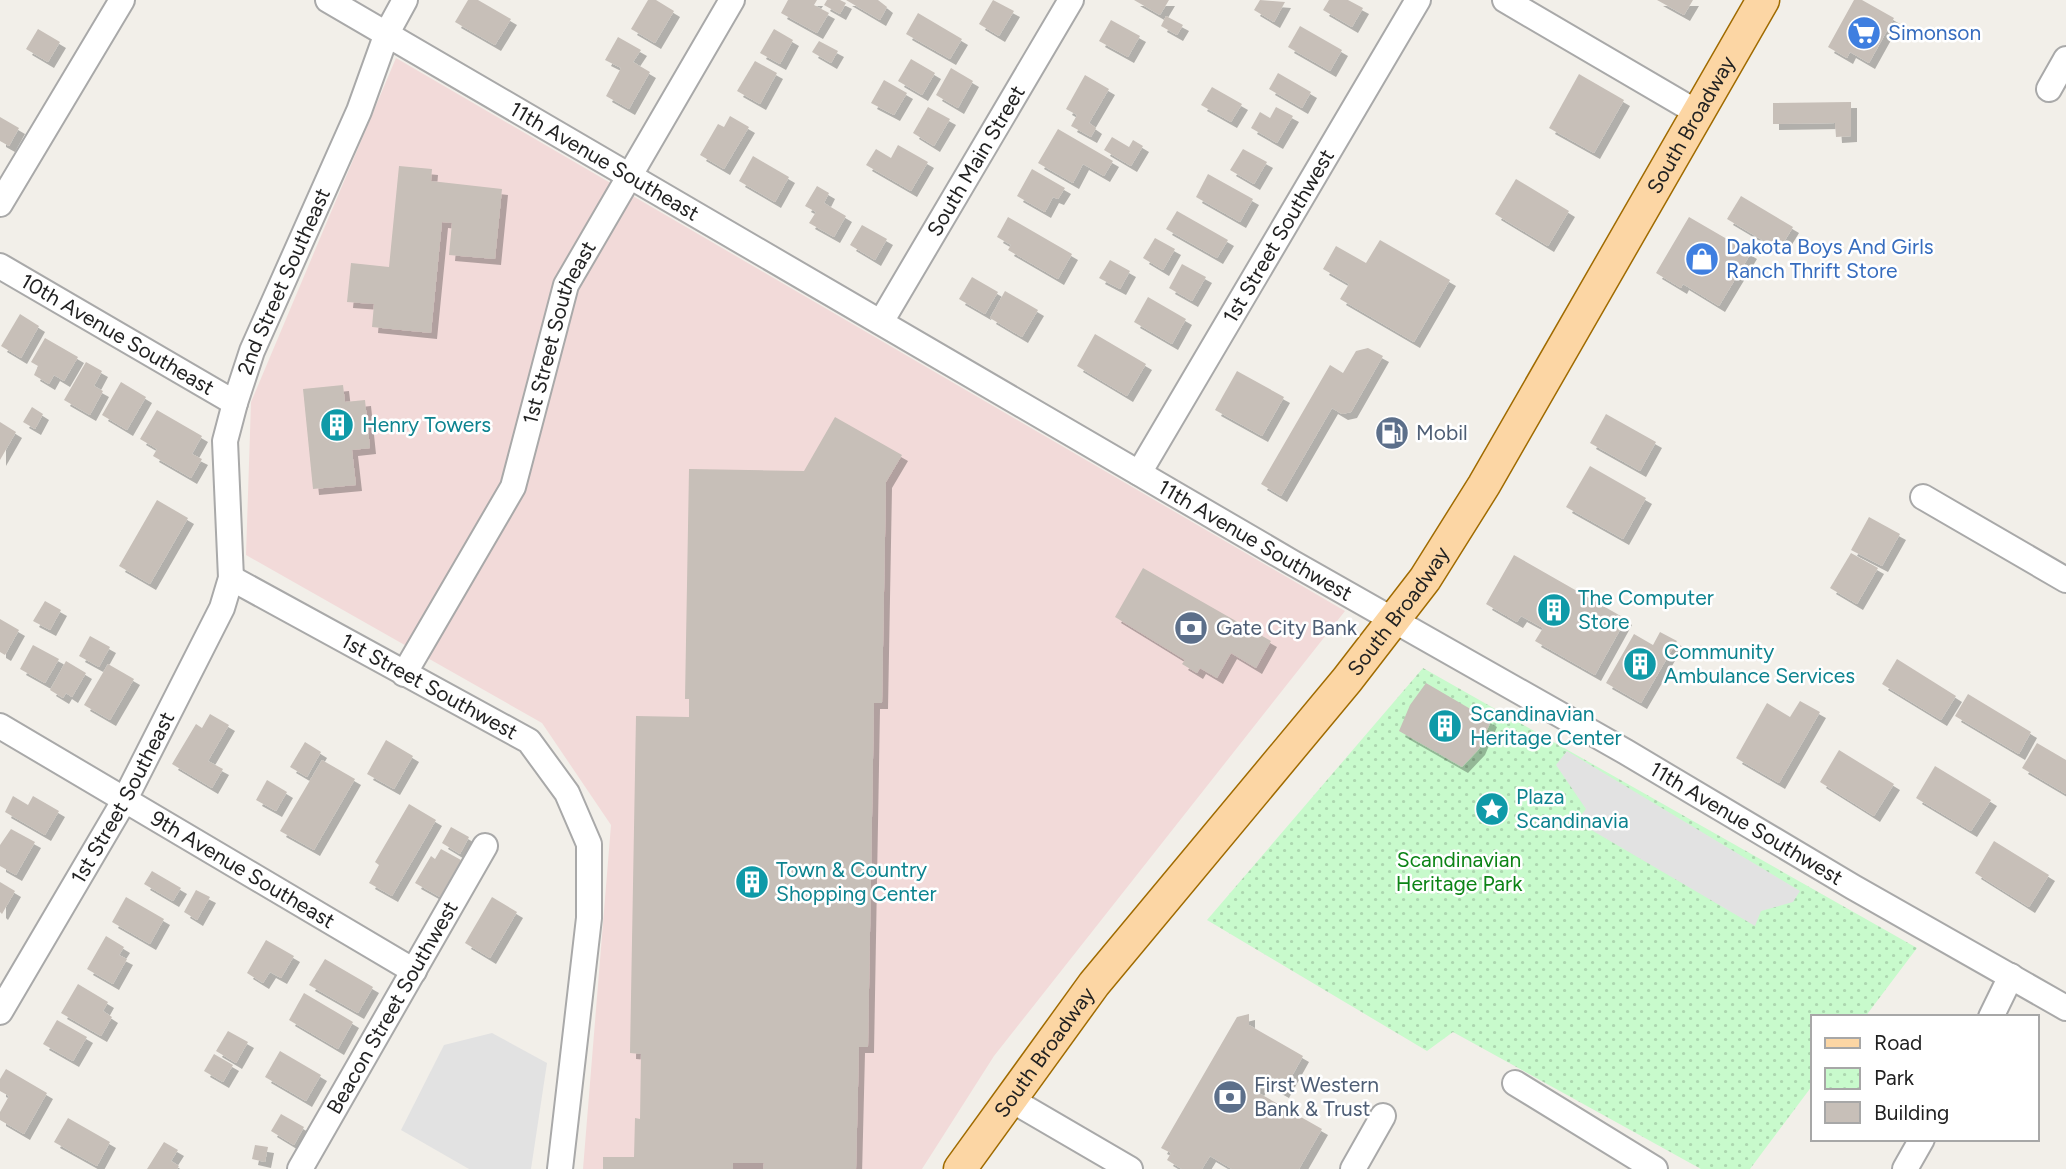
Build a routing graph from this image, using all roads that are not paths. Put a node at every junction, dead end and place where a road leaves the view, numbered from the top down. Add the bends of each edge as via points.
1 (122, 0) edge
2 (328, 0) edge
3 (405, 0) edge
4 (732, 0) edge
5 (1071, 0) edge
6 (1418, 0) edge
7 (1505, 0) edge
8 (1763, 0) edge
9 (387, 33) junction
10 (2066, 59) edge
11 (2049, 89) dead end
12 (1698, 113) junction
13 (631, 175) junction
14 (0, 204) edge
15 (0, 266) edge
16 (881, 322) junction
17 (235, 403) junction
18 (1139, 472) junction
19 (1923, 497) dead end
20 (232, 578) junction
21 (2066, 580) edge
22 (1393, 620) junction
23 (404, 674) junction
24 (0, 726) edge
25 (124, 801) junction
26 (485, 846) dead end
27 (414, 971) junction
28 (2011, 976) junction
29 (2066, 1008) edge
30 (0, 1012) edge
31 (1992, 1015) edge
32 (1515, 1083) dead end
33 (1010, 1099) junction
34 (1384, 1116) dead end
35 (1921, 1141) edge
36 (1641, 1166) edge
37 (300, 1169) edge
38 (560, 1169) edge
39 (960, 1169) edge
40 (1130, 1169) edge
41 (1353, 1169) edge
42 (1905, 1169) edge

1 - 14 street
2 - 9 street, 11th Avenue Southeast
3 - 9 street, 2nd Street Southeast
4 - 13 street, 1st Street Southeast
5 - 16 street, South Main Street
6 - 18 street, 1st Street Southwest
7 - 12 street
8 - 12 main road, South Broadway
9 - 13 street, 11th Avenue Southeast
9 - 17 street, 2nd Street Southeast via 359,111 253,351
10 - 11 street
12 - 22 main road, South Broadway via 1467,512
13 - 16 street, 11th Avenue Southeast
13 - 23 street, 1st Street Southeast via 566,285 513,487
15 - 17 street, 10th Avenue Southeast
16 - 18 street, 11th Avenue Southwest
17 - 20 street, 2nd Street Southeast via 225,441
18 - 22 street, 11th Avenue Southwest
19 - 21 street
20 - 23 street, 1st Street Southwest
20 - 25 street, 1st Street Southeast via 222,608
22 - 28 street, 11th Avenue Southwest
22 - 33 main road, South Broadway via 1094,984
23 - 38 street, 1st Street Southwest via 529,741 567,793 589,844 589,918
24 - 25 street, 9th Avenue Southeast
25 - 27 street, 9th Avenue Southeast
25 - 30 street, 1st Street Southeast
26 - 27 street, Beacon Street Southwest
27 - 37 street, Beacon Street Southwest
28 - 29 street, 11th Avenue Southwest
28 - 31 street
32 - 36 street
33 - 39 main road, South Broadway
33 - 40 street
34 - 41 street
35 - 42 street

